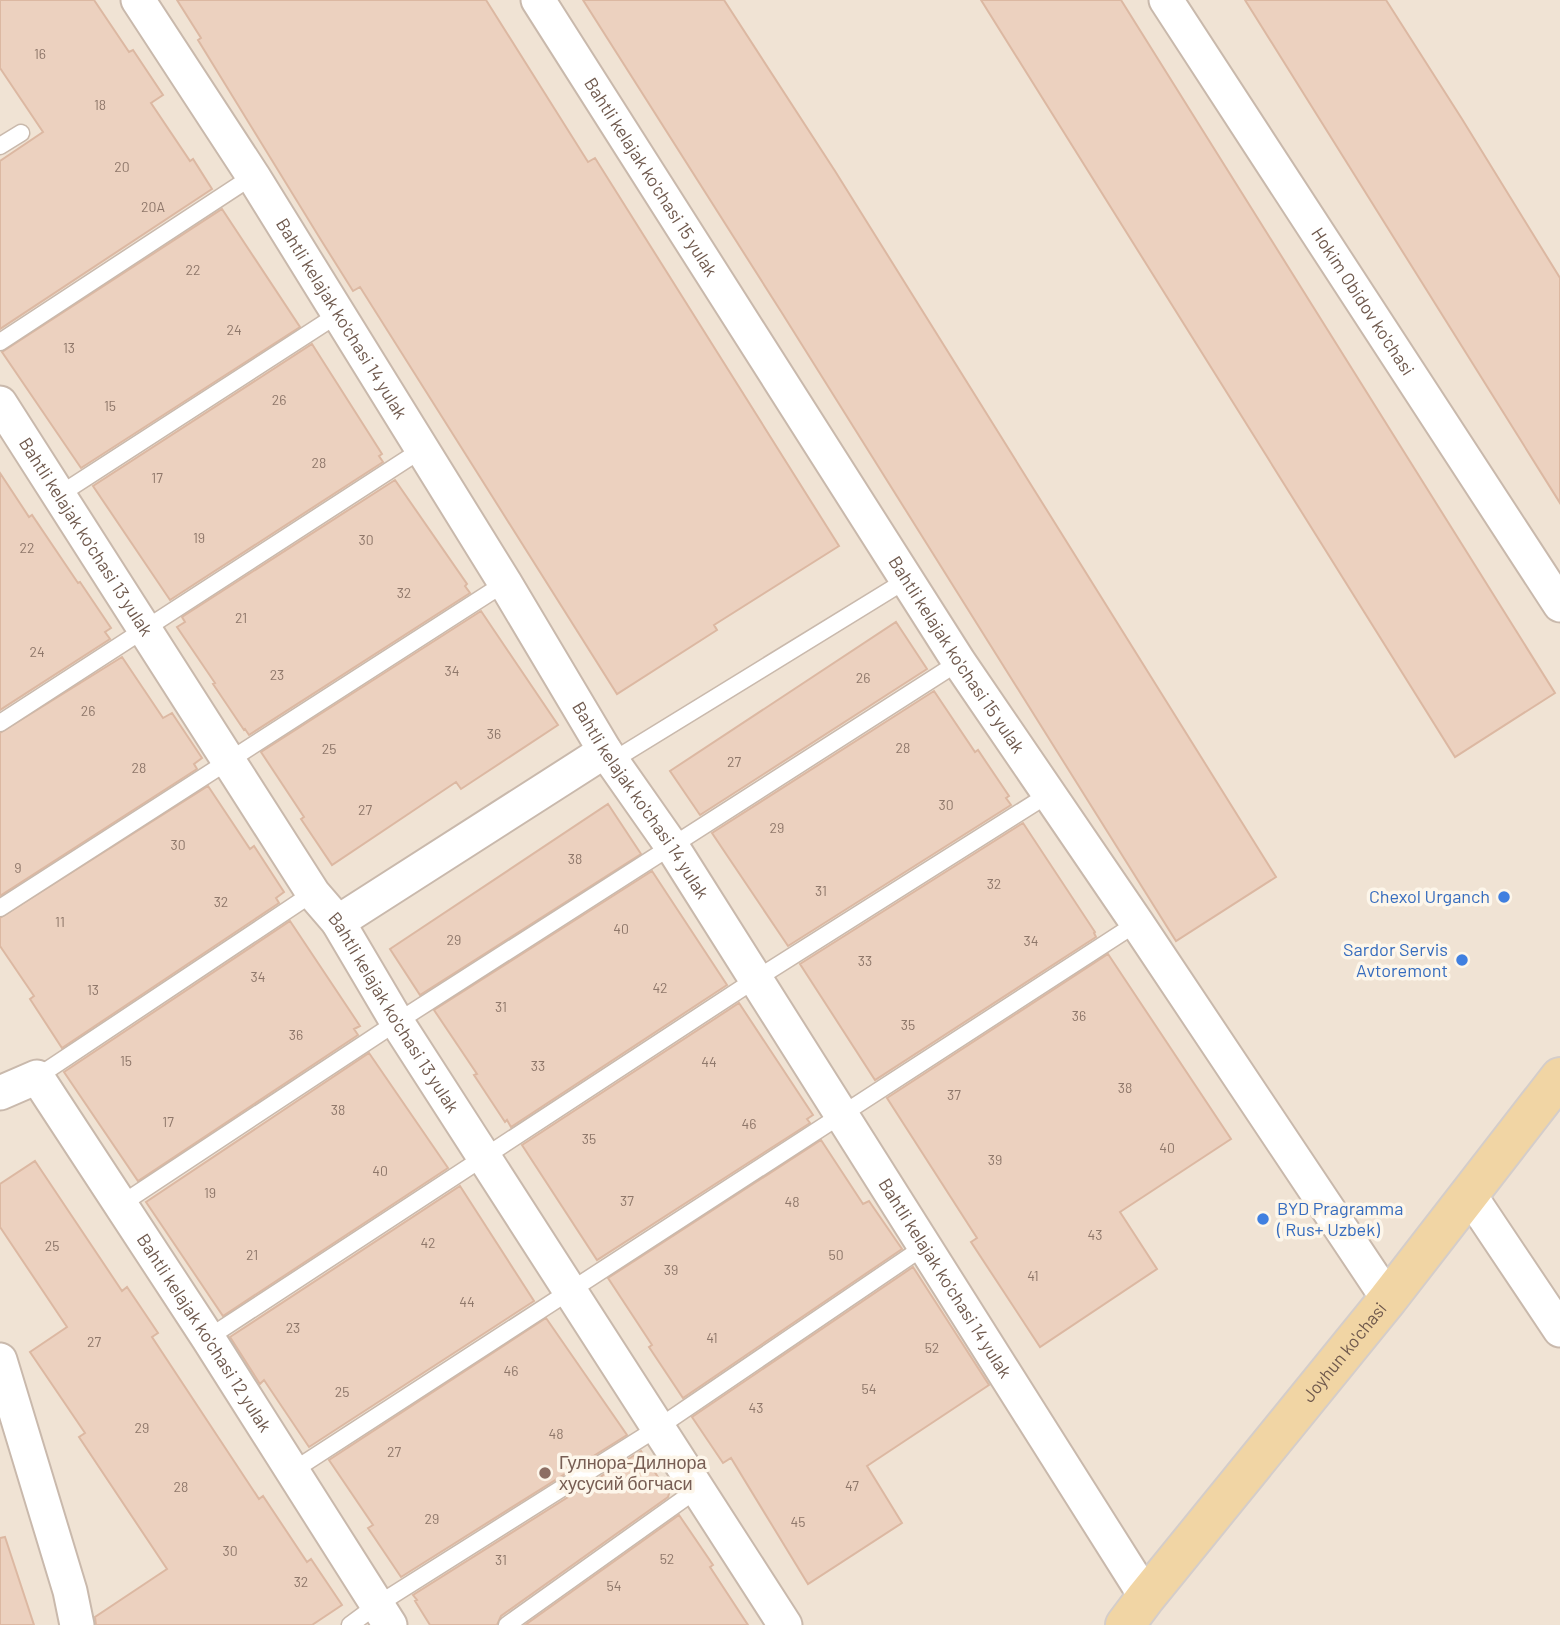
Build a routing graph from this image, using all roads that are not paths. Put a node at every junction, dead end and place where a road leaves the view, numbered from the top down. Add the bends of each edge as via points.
1 (138, 0) edge
2 (538, 0) edge
3 (1166, 0) edge
4 (20, 133) dead end
5 (0, 146) edge
6 (253, 176) junction
7 (337, 315) junction
8 (0, 342) edge
9 (0, 403) edge
10 (421, 450) junction
11 (60, 495) junction
12 (908, 579) junction
13 (505, 583) junction
14 (1560, 605) edge
15 (145, 629) junction
16 (959, 662) junction
17 (0, 723) edge
18 (609, 756) junction
19 (229, 759) junction
20 (1049, 794) junction
21 (673, 848) junction
22 (313, 893) junction
23 (0, 908) edge
24 (338, 922) junction
25 (1138, 923) junction
26 (756, 979) junction
27 (397, 1022) junction
28 (37, 1077) junction
29 (1560, 1077) edge
30 (0, 1093) edge
31 (842, 1116) junction
32 (485, 1156) junction
33 (1469, 1194) junction
34 (120, 1205) junction
35 (925, 1247) junction
36 (569, 1289) junction
37 (1388, 1299) junction
38 (1560, 1330) edge
39 (208, 1338) junction
40 (0, 1360) edge
41 (659, 1427) junction
42 (292, 1472) junction
43 (699, 1488) junction
44 (1135, 1611) edge
45 (384, 1615) edge
46 (77, 1625) edge
47 (350, 1625) edge
48 (507, 1625) edge
49 (785, 1625) edge

1 - 6 street, Bahtli kelajak ko'chasi 14 yulak
2 - 12 street, Bahtli kelajak ko'chasi 15 yulak
3 - 14 street, Hokim Obidov ko'chasi
4 - 5 lane
6 - 7 street, Bahtli kelajak ko'chasi 14 yulak
6 - 8 lane
7 - 10 street, Bahtli kelajak ko'chasi 14 yulak
7 - 11 lane
9 - 11 street, Bahtli kelajak ko'chasi 13 yulak
10 - 13 street, Bahtli kelajak ko'chasi 14 yulak
10 - 15 lane
11 - 15 street, Bahtli kelajak ko'chasi 13 yulak
12 - 16 street, Bahtli kelajak ko'chasi 15 yulak
12 - 18 lane
13 - 18 street, Bahtli kelajak ko'chasi 14 yulak
13 - 19 lane
15 - 17 lane
15 - 19 street, Bahtli kelajak ko'chasi 13 yulak
16 - 20 street, Bahtli kelajak ko'chasi 15 yulak
16 - 21 lane
18 - 21 street, Bahtli kelajak ko'chasi 14 yulak
18 - 24 street
19 - 22 street, Bahtli kelajak ko'chasi 13 yulak
19 - 23 lane
20 - 25 street, Bahtli kelajak ko'chasi 15 yulak
20 - 26 lane
21 - 26 street, Bahtli kelajak ko'chasi 14 yulak
21 - 27 lane
22 - 24 street, Bahtli kelajak ko'chasi 13 yulak
22 - 28 lane
24 - 27 street, Bahtli kelajak ko'chasi 13 yulak
25 - 31 lane
25 - 37 street, Bahtli kelajak ko'chasi 15 yulak
26 - 31 street, Bahtli kelajak ko'chasi 14 yulak
26 - 32 lane
27 - 32 street, Bahtli kelajak ko'chasi 13 yulak
27 - 34 lane
28 - 30 street
28 - 34 street, Bahtli kelajak ko'chasi 12 yulak
29 - 33 main road, Joyhun ko'chasi
31 - 35 street, Bahtli kelajak ko'chasi 14 yulak
31 - 36 lane
32 - 36 street, Bahtli kelajak ko'chasi 13 yulak
32 - 39 lane
33 - 37 main road, Joyhun ko'chasi
33 - 38 street
34 - 39 street, Bahtli kelajak ko'chasi 12 yulak
35 - 41 lane
35 - 44 street, Bahtli kelajak ko'chasi 14 yulak
36 - 41 street, Bahtli kelajak ko'chasi 13 yulak
36 - 42 lane
37 - 44 main road, Joyhun ko'chasi
39 - 42 street, Bahtli kelajak ko'chasi 12 yulak
40 - 46 street
41 - 43 street, Bahtli kelajak ko'chasi 13 yulak
41 - 45 lane
42 - 45 street, Bahtli kelajak ko'chasi 12 yulak
43 - 48 lane
43 - 49 street, Bahtli kelajak ko'chasi 13 yulak
45 - 47 lane

